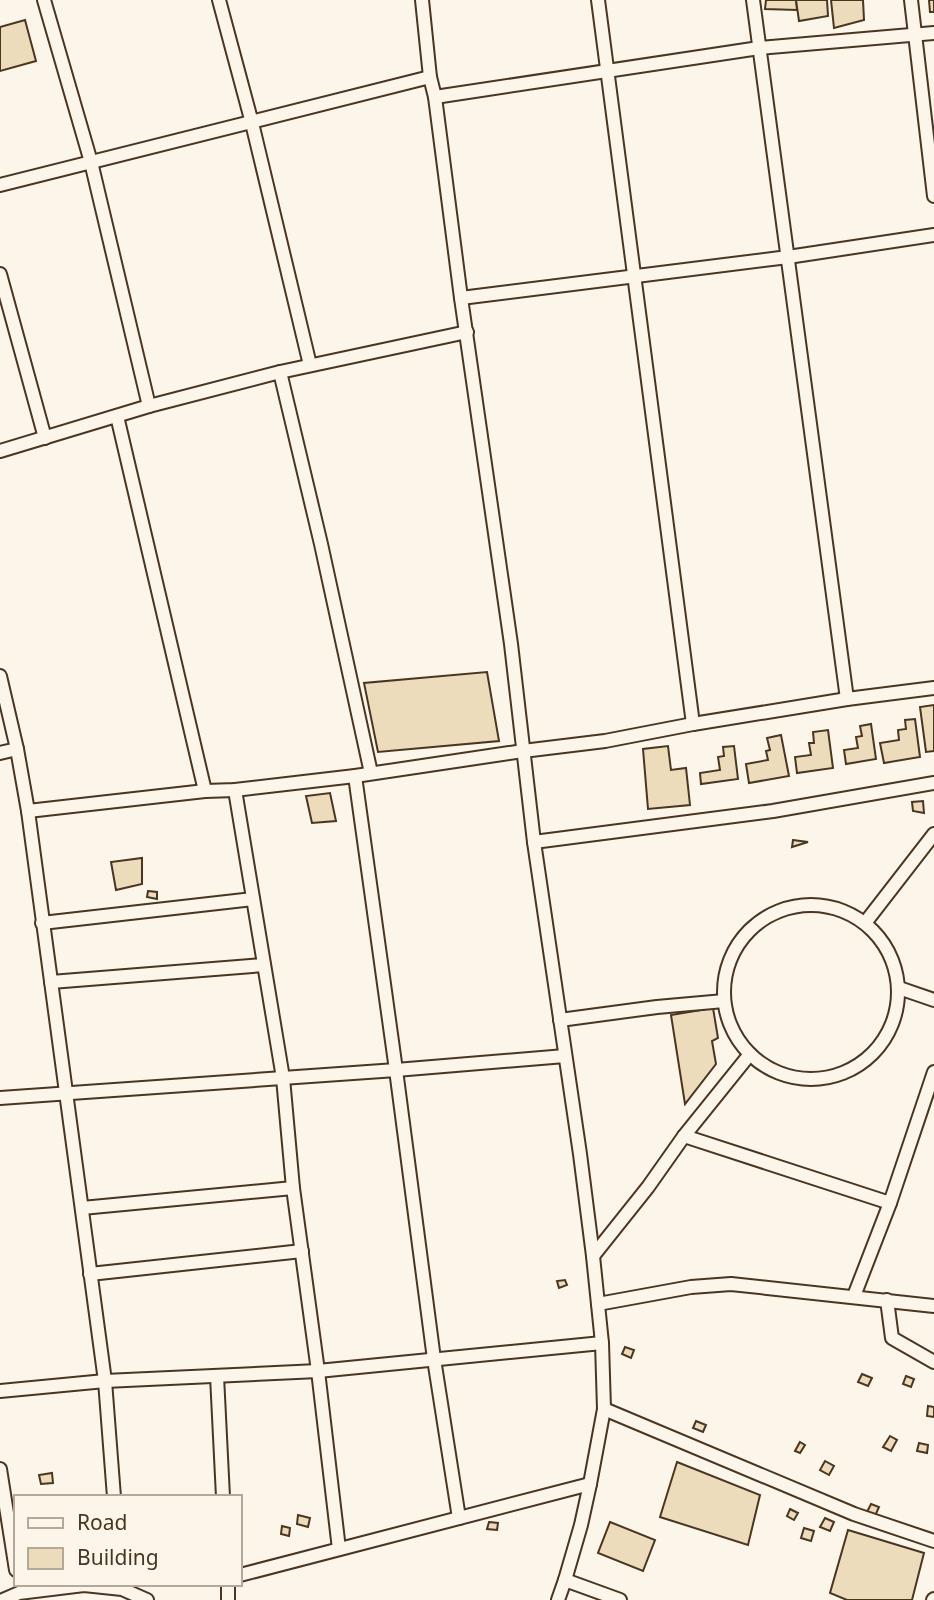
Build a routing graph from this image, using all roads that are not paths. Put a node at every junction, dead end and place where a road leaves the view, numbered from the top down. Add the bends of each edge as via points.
1 (44, 0) edge
2 (219, 0) edge
3 (422, 0) edge
4 (597, 0) edge
5 (753, 0) edge
6 (912, 0) edge
7 (934, 33) edge
8 (916, 34) junction
9 (759, 48) junction
10 (607, 71) junction
11 (430, 77) junction
12 (435, 97) junction
13 (252, 123) junction
14 (91, 162) junction
15 (0, 185) edge
16 (934, 192) edge
17 (934, 235) edge
18 (788, 257) junction
19 (0, 274) edge
20 (633, 276) junction
21 (461, 298) junction
22 (467, 332) junction
23 (310, 365) junction
24 (280, 372) junction
25 (149, 406) junction
26 (117, 416) junction
27 (45, 438) junction
28 (0, 450) edge
29 (0, 676) edge
30 (934, 688) edge
31 (847, 699) junction
32 (693, 724) junction
33 (17, 749) junction
34 (523, 751) junction
35 (0, 753) edge
36 (371, 773) junction
37 (355, 776) junction
38 (934, 783) edge
39 (235, 790) junction
40 (205, 791) junction
41 (28, 811) junction
42 (934, 834) edge
43 (534, 842) junction
44 (253, 900) junction
45 (42, 923) junction
46 (864, 923) junction
47 (264, 965) junction
48 (51, 982) junction
49 (899, 988) junction
50 (934, 1000) edge
51 (724, 1001) junction
52 (560, 1020) junction
53 (750, 1054) junction
54 (565, 1056) junction
55 (396, 1070) junction
56 (934, 1072) edge
57 (283, 1078) junction
58 (66, 1094) junction
59 (0, 1098) edge
60 (684, 1136) junction
61 (293, 1188) junction
62 (890, 1203) junction
63 (82, 1208) junction
64 (302, 1251) junction
65 (593, 1256) junction
66 (90, 1274) junction
67 (854, 1297) junction
68 (887, 1300) junction
69 (598, 1304) junction
70 (934, 1306) edge
71 (602, 1343) junction
72 (434, 1359) junction
73 (934, 1362) edge
74 (318, 1371) junction
75 (218, 1376) junction
76 (105, 1381) junction
77 (0, 1391) edge
78 (604, 1409) junction
79 (0, 1469) edge
80 (590, 1485) junction
81 (114, 1495) edge
82 (223, 1495) edge
83 (459, 1518) junction
84 (934, 1541) edge
85 (339, 1549) junction
86 (14, 1557) edge
87 (242, 1574) edge
88 (565, 1580) junction
89 (68, 1586) edge
90 (102, 1586) edge
91 (121, 1587) edge
92 (19, 1589) edge
93 (3, 1600) edge
94 (147, 1600) edge
95 (558, 1600) edge
96 (620, 1600) edge

1 - 14 street
2 - 13 street
3 - 11 street
4 - 10 street
5 - 9 street
6 - 8 street
7 - 8 street
8 - 9 street
8 - 16 street
9 - 10 street
9 - 18 street
10 - 12 street
10 - 20 street
11 - 12 street
11 - 13 street
12 - 21 street
13 - 14 street
13 - 23 street
14 - 15 street
14 - 25 street
17 - 18 street
18 - 20 street
18 - 31 street
19 - 27 street
20 - 21 street
20 - 32 street
21 - 22 street
22 - 23 street
22 - 34 street
23 - 24 street
24 - 25 street
24 - 36 street
25 - 26 street
26 - 27 street
26 - 40 street
27 - 28 street
29 - 33 street
30 - 31 street
31 - 32 street
32 - 34 street
33 - 35 street
33 - 41 street
34 - 36 street
34 - 43 street
36 - 37 street
37 - 39 street
37 - 55 street
38 - 43 street via 773,811
39 - 40 street
39 - 44 street
40 - 41 street
41 - 45 street
42 - 46 street
43 - 52 street
44 - 45 street
44 - 47 street
45 - 48 street
46 - 49 street via 889,952
46 - 51 street via 823,906 779,911 759,922 731,957
47 - 48 street
47 - 57 street
48 - 58 street
49 - 50 street
49 - 53 street via 896,1014 886,1038 869,1058 847,1072 822,1079 795,1078
51 - 52 street
51 - 53 street via 737,1038
52 - 54 street
53 - 60 street
54 - 55 street
54 - 65 street
55 - 57 street
55 - 72 street
56 - 62 street
57 - 58 street
57 - 61 street
58 - 59 street
58 - 63 street
60 - 62 street
60 - 65 street
61 - 63 street
61 - 64 street
62 - 67 street
63 - 66 street
64 - 66 street
64 - 74 street
65 - 69 street
66 - 76 street
67 - 68 street
67 - 69 street via 732,1284
68 - 70 street
68 - 73 street via 892,1338
69 - 71 street
71 - 72 street
71 - 78 street
72 - 74 street
72 - 83 street
74 - 75 street
74 - 85 street
75 - 76 street
75 - 82 street
76 - 77 street
76 - 81 street
78 - 80 street
78 - 84 street via 854,1514
79 - 86 street
80 - 83 street
80 - 88 street
83 - 85 street
85 - 87 street
88 - 95 street
88 - 96 street
89 - 92 street
90 - 91 street
91 - 94 street
92 - 93 street

